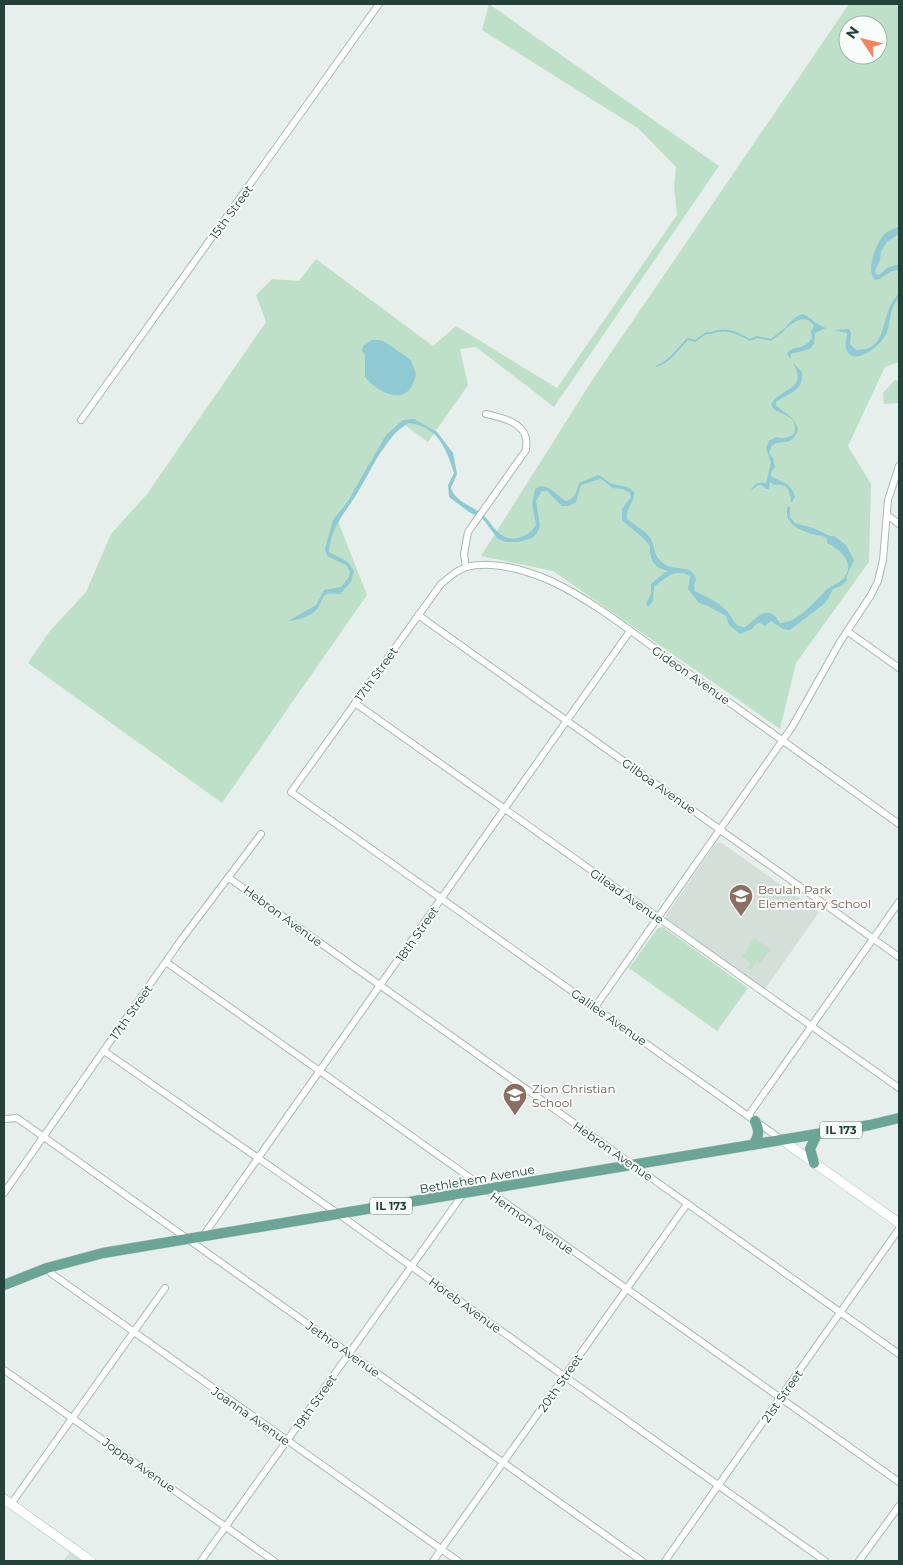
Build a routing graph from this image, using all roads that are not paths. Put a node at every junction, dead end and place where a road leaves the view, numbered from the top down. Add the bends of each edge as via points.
1 (379, 4) edge
2 (486, 414) dead end
3 (81, 420) dead end
4 (899, 466) edge
5 (887, 515) junction
6 (899, 524) edge
7 (466, 567) junction
8 (418, 615) junction
9 (630, 631) junction
10 (847, 631) junction
11 (899, 668) edge
12 (355, 703) junction
13 (567, 721) junction
14 (783, 740) junction
15 (505, 809) junction
16 (318, 810) joint
17 (899, 824) edge
18 (720, 830) junction
19 (261, 834) dead end
20 (228, 878) junction
21 (442, 898) junction
22 (899, 902) edge
23 (658, 918) junction
24 (874, 938) junction
25 (899, 957) edge
26 (166, 962) junction
27 (380, 986) junction
28 (595, 1007) junction
29 (812, 1026) junction
30 (104, 1051) junction
31 (319, 1072) junction
32 (899, 1088) edge
33 (4, 1118) edge
34 (752, 1118) junction
35 (899, 1118) edge
36 (818, 1134) junction
37 (43, 1137) junction
38 (782, 1140) junction
39 (753, 1145) junction
40 (258, 1158) junction
41 (814, 1163) junction
42 (632, 1165) junction
43 (486, 1190) junction
44 (4, 1193) edge
45 (463, 1194) junction
46 (687, 1204) junction
47 (340, 1215) junction
48 (899, 1223) edge
49 (899, 1229) edge
50 (203, 1236) junction
51 (188, 1239) junction
52 (412, 1267) junction
53 (47, 1268) junction
54 (4, 1285) edge
55 (165, 1288) dead end
56 (626, 1289) junction
57 (840, 1313) junction
58 (133, 1332) junction
59 (349, 1353) junction
60 (899, 1354) edge
61 (4, 1370) edge
62 (564, 1376) junction
63 (780, 1398) junction
64 (72, 1418) junction
65 (287, 1441) junction
66 (503, 1462) junction
67 (899, 1482) edge
68 (718, 1486) junction
69 (7, 1502) edge
70 (899, 1506) edge
71 (226, 1527) junction
72 (441, 1549) junction
73 (91, 1561) edge
74 (202, 1561) edge
75 (274, 1561) edge
76 (433, 1561) edge
77 (458, 1561) edge
78 (642, 1561) edge
79 (665, 1561) edge
80 (825, 1561) edge
81 (859, 1561) edge

1 - 3 street, 15th Street
2 - 7 street via 516,424 526,436 526,450 468,532 464,554
4 - 5 street via 888,500
5 - 6 street
5 - 10 street via 878,580
7 - 8 street, 17th Street via 447,578
7 - 9 street, Gideon Avenue via 488,564 538,576 566,589
8 - 12 street, 17th Street
8 - 13 street, Gilboa Avenue
9 - 13 street, 18th Street
9 - 14 street, Gideon Avenue
10 - 11 street
10 - 14 street
12 - 15 street, Gilead Avenue
12 - 16 street, 17th Street via 291,792
13 - 15 street, 18th Street
13 - 18 street, Gilboa Avenue
14 - 17 street, Gideon Avenue
14 - 18 street
15 - 21 street, 18th Street
15 - 23 street, Gilead Avenue
16 - 21 street, Galilee Avenue
18 - 23 street
18 - 24 street, Gilboa Avenue
19 - 20 street, 17th Street
20 - 26 street, 17th Street
20 - 27 street, Hebron Avenue
21 - 27 street, 18th Street
21 - 28 street, Galilee Avenue
22 - 24 street
23 - 28 street
23 - 29 street, Gilead Avenue
24 - 25 street, Gilboa Avenue
24 - 29 street
26 - 30 street, 17th Street
26 - 31 street, Hermon Avenue
27 - 31 street, 18th Street
27 - 42 street, Hebron Avenue
28 - 34 street, Galilee Avenue
29 - 32 street, Gilead Avenue
29 - 34 street
30 - 37 street, 17th Street
30 - 40 street, Horeb Avenue
31 - 40 street, 18th Street
31 - 43 street, Hermon Avenue
33 - 37 street, Jethro Avenue via 17,1118
34 - 38 street, Galilee Avenue
34 - 39 main road via 759,1129
35 - 36 main road, Bethlehem Avenue / IL 173
36 - 38 main road, Bethlehem Avenue / IL 173
36 - 41 main road via 810,1149
37 - 44 street, 17th Street
37 - 51 street, Jethro Avenue
38 - 39 main road, Bethlehem Avenue / IL 173
38 - 41 street, Galilee Avenue
39 - 42 main road, Bethlehem Avenue / IL 173
40 - 47 street, Horeb Avenue
40 - 50 street, 18th Street
41 - 48 street, Galilee Avenue
42 - 43 main road, Bethlehem Avenue / IL 173
42 - 46 street, Hebron Avenue
43 - 45 main road, Bethlehem Avenue / IL 173
43 - 56 street, Hermon Avenue
45 - 47 main road, Bethlehem Avenue / IL 173
45 - 52 street, 19th Street
46 - 56 street, 20th Street
46 - 57 street, Hebron Avenue
47 - 50 main road, Bethlehem Avenue / IL 173
47 - 52 street, Horeb Avenue
49 - 57 street, 21st Street
50 - 51 main road, Bethlehem Avenue / IL 173
51 - 53 main road, Bethlehem Avenue / IL 173 via 103,1253
51 - 59 street, Jethro Avenue
52 - 59 street, 19th Street
52 - 62 street, Horeb Avenue
53 - 54 main road, Bethlehem Avenue / IL 173
53 - 58 street, Joanna Avenue
55 - 58 street
56 - 62 street, 20th Street
56 - 63 street, Hermon Avenue
57 - 60 street, Hebron Avenue
57 - 63 street, 21st Street
58 - 64 street
58 - 65 street, Joanna Avenue
59 - 65 street, 19th Street
59 - 66 street, Jethro Avenue
61 - 64 street, Joppa Avenue
62 - 66 street, 20th Street
62 - 68 street, Horeb Avenue
63 - 67 street, Hermon Avenue
63 - 68 street, 21st Street
64 - 69 street
64 - 71 street, Joppa Avenue
65 - 71 street, 19th Street
65 - 72 street, Joanna Avenue
66 - 72 street, 20th Street
66 - 78 street, Jethro Avenue
68 - 79 street, 21st Street
68 - 80 street, Horeb Avenue
69 - 73 street
70 - 81 street
71 - 74 street, 19th Street
71 - 75 street, Joppa Avenue
72 - 76 street, 20th Street
72 - 77 street, Joanna Avenue

